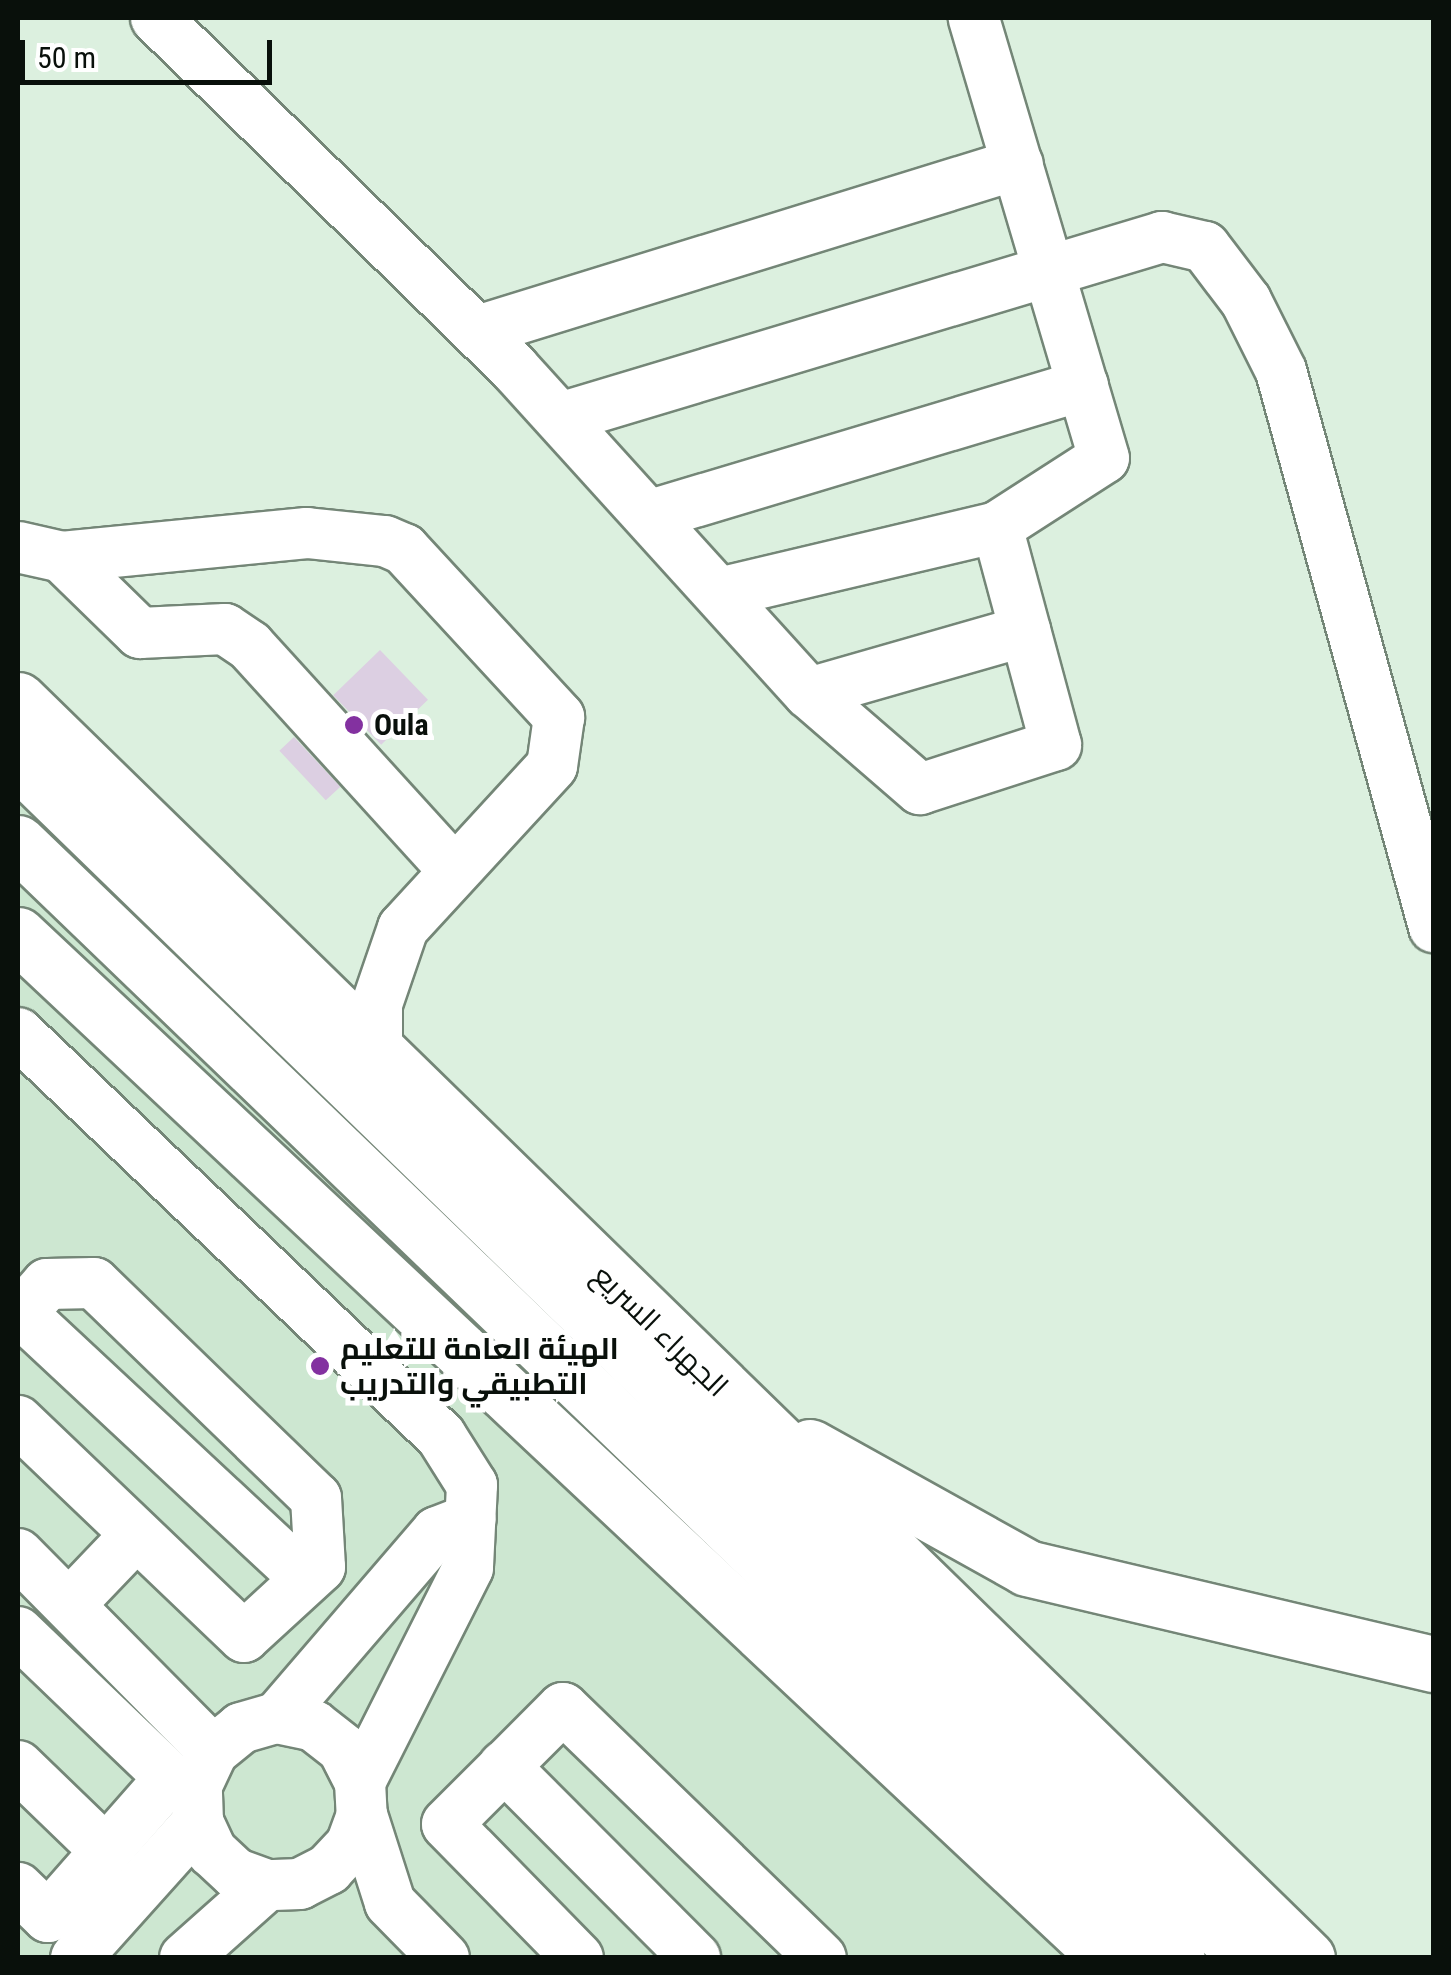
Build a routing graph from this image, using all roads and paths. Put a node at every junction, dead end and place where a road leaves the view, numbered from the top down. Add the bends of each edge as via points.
1 (156, 18) edge
2 (974, 18) edge
3 (1018, 164) junction
4 (1050, 273) junction
5 (478, 331) junction
6 (1083, 385) junction
7 (560, 418) junction
8 (652, 515) junction
9 (997, 526) junction
10 (40, 552) edge
11 (723, 592) junction
12 (1025, 631) junction
13 (809, 693) junction
14 (18, 700) edge
15 (18, 762) edge
16 (18, 843) edge
17 (453, 869) junction
18 (1434, 927) edge
19 (18, 935) edge
20 (18, 1032) edge
21 (377, 1059) junction
22 (19, 1316) edge
23 (748, 1416) junction
24 (18, 1422) edge
25 (471, 1519) junction
26 (136, 1535) junction
27 (18, 1554) edge
28 (306, 1579) junction
29 (69, 1605) junction
30 (18, 1632) edge
31 (1434, 1664) edge
32 (277, 1718) junction
33 (212, 1751) junction
34 (18, 1766) edge
35 (504, 1766) junction
36 (361, 1798) junction
37 (198, 1822) junction
38 (106, 1851) junction
39 (284, 1885) junction
40 (18, 1888) edge
41 (390, 1902) junction
42 (76, 1958) edge
43 (185, 1958) edge
44 (444, 1958) edge
45 (578, 1958) edge
46 (695, 1958) edge
47 (820, 1958) edge
48 (1108, 1958) edge
49 (1177, 1958) edge
50 (1249, 1958) edge
51 (1307, 1958) edge

1 - 5 street
2 - 3 street
3 - 4 street
3 - 5 street
4 - 6 street
4 - 7 street
4 - 18 street via 1162,237 1206,247 1246,302 1280,371
5 - 7 street
6 - 8 street
6 - 9 street via 1104,458
7 - 8 street
8 - 11 street
9 - 11 street
9 - 12 street
10 - 17 street via 140,632 225,629 239,637
10 - 17 street via 336,532 404,549 560,717 562,728 552,766
11 - 13 street
12 - 13 street
12 - 13 street via 1056,745 920,789
14 - 21 main road, الجهراء السريع
15 - 50 main road, الجهراء السريع
16 - 49 main road
17 - 21 street via 418,905 391,952 377,1004
19 - 48 main road
20 - 25 street via 441,1436 472,1485
21 - 23 main road, الجهراء السريع
22 - 28 street
22 - 28 street via 47,1284 94,1282 316,1498 320,1567
23 - 31 main road via 1027,1568
23 - 51 main road, الجهراء السريع
24 - 26 street
25 - 32 street via 437,1532
25 - 36 street via 468,1568
26 - 28 street via 244,1637
26 - 29 street
27 - 29 street
29 - 33 street
30 - 38 street via 170,1778
32 - 33 street via 241,1728
32 - 36 street via 314,1726 344,1749
33 - 37 street via 197,1785
34 - 38 street
35 - 45 street via 446,1824
35 - 46 street
35 - 47 street via 563,1708
36 - 39 street via 351,1846 329,1870
36 - 41 street
37 - 39 street via 212,1852 236,1874
37 - 42 street
38 - 40 street via 48,1917
39 - 41 street
39 - 43 street
41 - 44 street

